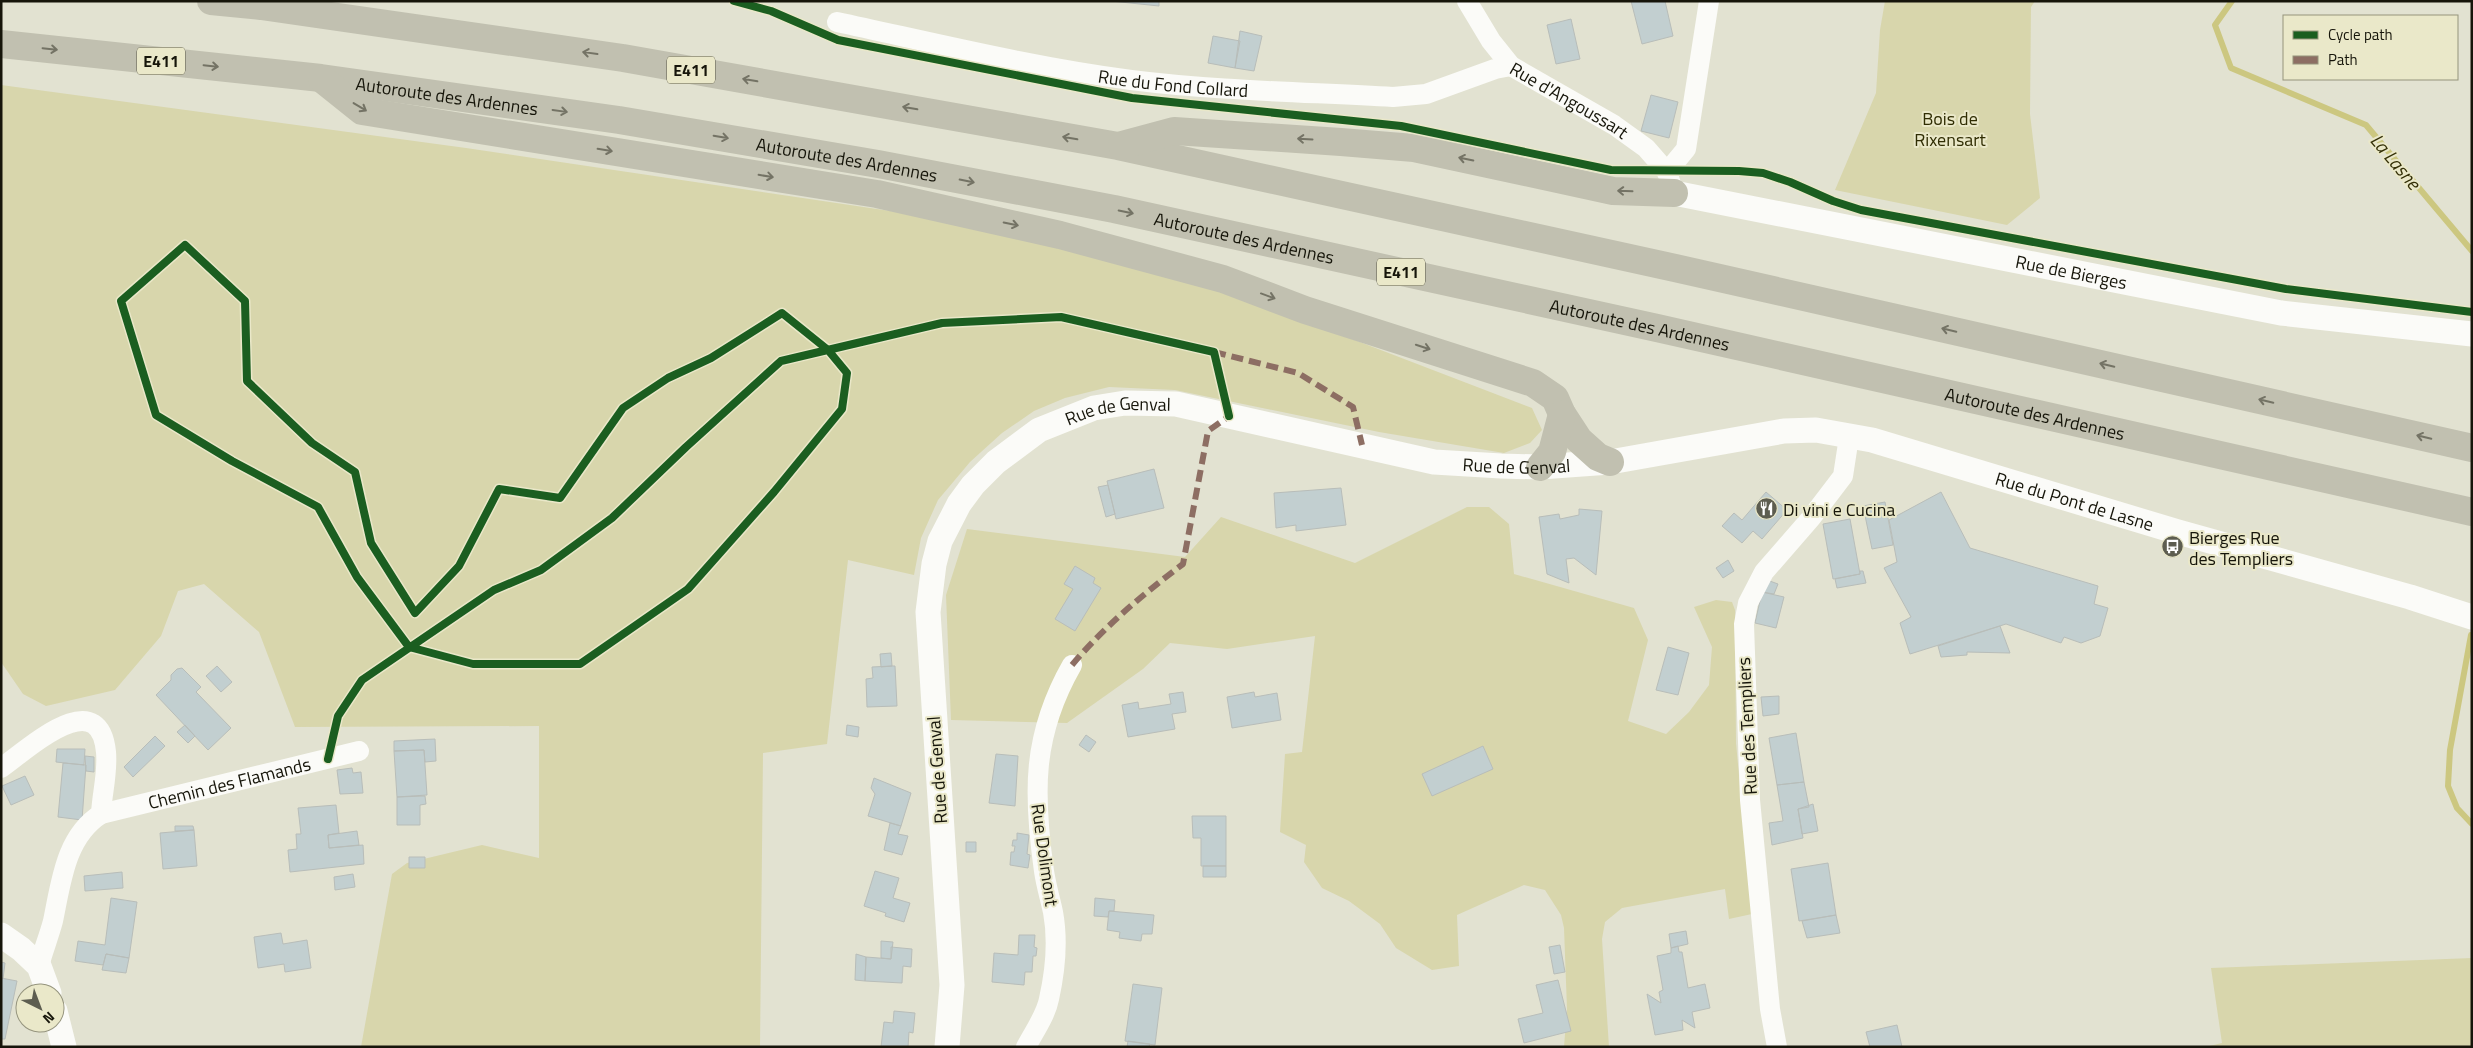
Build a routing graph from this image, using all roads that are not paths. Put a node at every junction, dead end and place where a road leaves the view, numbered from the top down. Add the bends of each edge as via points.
1 (211, 1) edge
2 (1467, 1) edge
3 (1709, 1) edge
4 (837, 22) dead end
5 (1, 44) edge
6 (1511, 66) junction
7 (321, 78) junction
8 (1118, 146) junction
9 (1670, 183) junction
10 (2472, 334) edge
11 (1562, 414) junction
12 (1849, 436) junction
13 (2472, 448) edge
14 (1610, 462) junction
15 (1540, 467) junction
16 (2472, 512) edge
17 (2472, 618) edge
18 (1072, 665) dead end
19 (359, 751) dead end
20 (1, 768) edge
21 (100, 814) junction
22 (1, 935) edge
23 (39, 966) junction
24 (45, 983) edge
25 (60, 1033) edge
26 (64, 1047) edge
27 (947, 1047) edge
28 (1026, 1047) edge
29 (1777, 1047) edge

8 -> 1 highway, E411 via 623,58
2 - 6 street, Rue d'Angoussart via 1491,41
3 - 9 street via 1686,149
4 - 6 street, Rue du Fond Collard via 1041,65 1168,83 1393,97 1426,94
5 -> 7 highway, Autoroute des Ardennes / E411
6 - 9 street, Rue d'Angoussart via 1614,125 1646,148
7 -> 11 highway via 362,110 877,194 1079,240 1223,279 1305,310 1533,382 1555,398
7 -> 16 highway, Autoroute des Ardennes / E411 via 619,120 878,164 1114,209
9 -> 8 highway via 1613,191 1414,148 1341,142 1174,132
13 -> 8 highway, E411
9 - 10 street, Rue de Bierges via 2281,313
11 - 14 highway via 1579,440
11 - 15 highway via 1552,452
12 - 14 street, Rue de Genval via 1816,430 1784,432
12 - 17 street, Rue du Pont de Lasne via 2410,597
12 - 29 street, Rue des Templiers via 1843,476 1812,518 1764,572 1748,603 1744,624 1750,800 1770,1009
14 - 15 street, Rue de Genval
15 - 27 street, Rue de Genval via 1434,462 1176,404 1125,403 1094,408 1048,426 996,462 959,504 940,541 928,612 952,985
18 - 28 street, Rue Dolimont via 1049,711 1040,747 1037,798 1044,872 1053,913 1054,970 1049,1000
19 - 21 street, Chemin des Flamands
20 - 21 street via 51,731 76,721 87,721 98,727 106,753
21 - 23 street via 71,850
22 - 23 street
23 - 24 street
25 - 26 street

